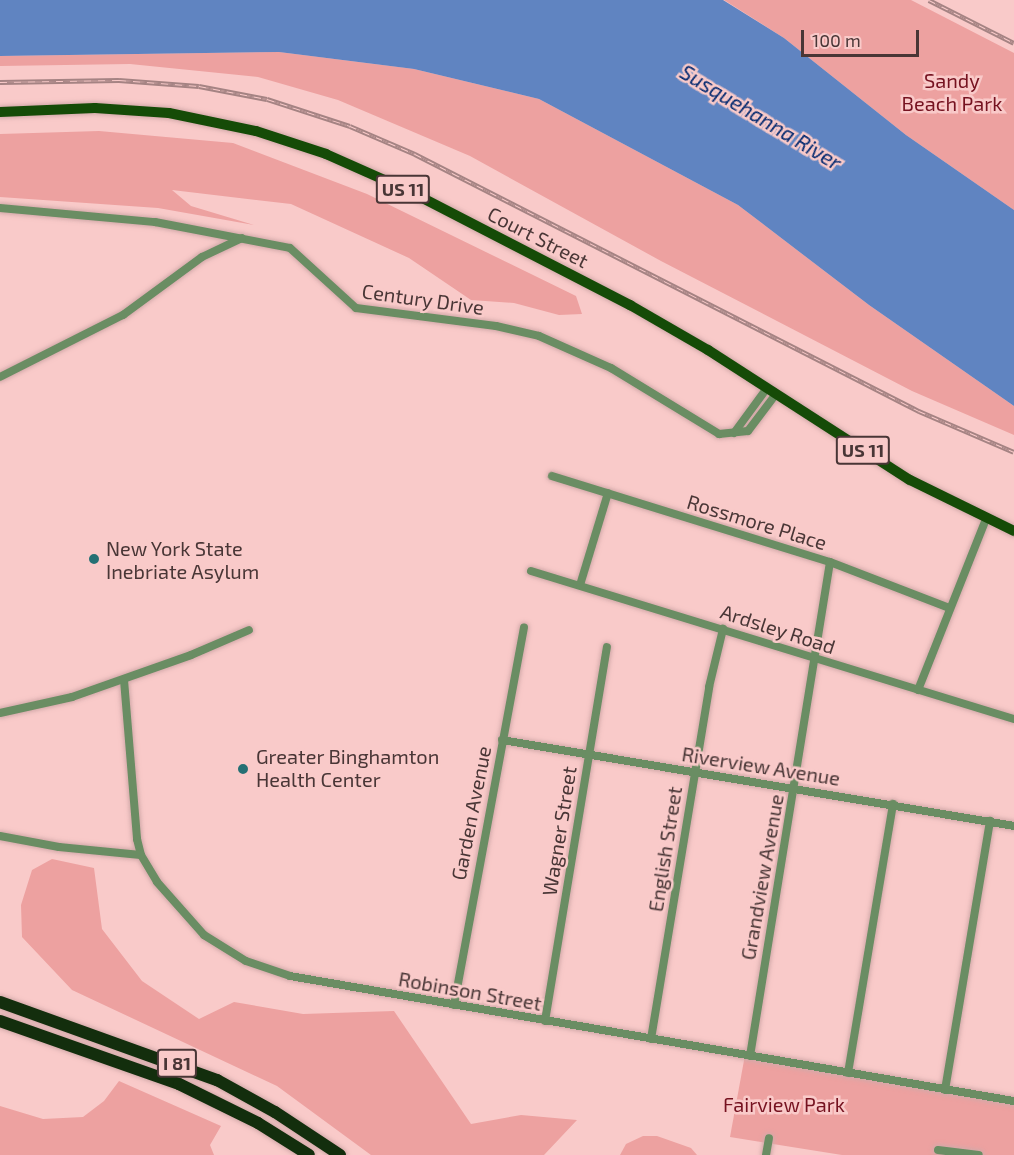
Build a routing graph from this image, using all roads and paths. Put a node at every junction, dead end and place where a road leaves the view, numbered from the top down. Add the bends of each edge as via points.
1 (0, 112) edge
2 (0, 208) edge
3 (243, 238) junction
4 (0, 377) edge
5 (772, 391) junction
6 (552, 476) dead end
7 (608, 494) junction
8 (986, 519) junction
9 (1014, 531) edge
10 (830, 562) junction
11 (531, 571) dead end
12 (580, 585) junction
13 (949, 608) junction
14 (524, 627) dead end
15 (723, 629) junction
16 (249, 630) dead end
17 (607, 647) dead end
18 (815, 658) junction
19 (124, 680) junction
20 (918, 690) junction
21 (0, 713) edge
22 (1014, 719) edge
23 (502, 740) junction
24 (588, 754) junction
25 (694, 771) junction
26 (794, 789) junction
27 (893, 804) junction
28 (990, 821) junction
29 (1014, 826) edge
30 (0, 836) edge
31 (141, 855) junction
32 (0, 1002) edge
33 (454, 1005) junction
34 (0, 1021) edge
35 (545, 1021) junction
36 (651, 1039) junction
37 (750, 1056) junction
38 (848, 1073) junction
39 (945, 1090) junction
40 (1014, 1101) edge
41 (769, 1138) dead end
42 (938, 1150) dead end
43 (309, 1155) edge
44 (340, 1155) edge
45 (766, 1155) edge
46 (979, 1155) edge

1 - 5 main road, Court Street / US 11 via 95,108 169,113 234,125 318,151 408,191 591,284
2 - 3 street, Century Drive via 155,222
3 - 4 street via 202,257 123,315
3 - 5 street, Century Drive via 297,251 356,308 496,326 539,336 611,368 714,432 734,434 752,428
5 - 8 main road, Court Street / US 11 via 910,480
6 - 7 street, Rossmore Place
7 - 10 street, Rossmore Place
7 - 12 street
8 - 9 main road, Court Street / US 11
8 - 13 street
10 - 13 street, Rossmore Place
10 - 18 street, Grandview Avenue
11 - 12 street, Ardsley Road
12 - 15 street, Ardsley Road
13 - 20 street
14 - 23 street, Garden Avenue
15 - 18 street, Ardsley Road
15 - 25 street, English Street
16 - 19 street
17 - 24 street, Wagner Street
18 - 20 street, Ardsley Road
18 - 26 street, Grandview Avenue
19 - 21 street via 72,697
19 - 31 street, Robinson Street via 136,839
20 - 22 street, Ardsley Road
23 - 24 street, Riverview Avenue
23 - 33 street, Garden Avenue
24 - 25 street, Riverview Avenue
24 - 35 street, Wagner Street
25 - 26 street, Riverview Avenue
25 - 36 street, English Street
26 - 27 street, Riverview Avenue
26 - 37 street, Grandview Avenue
27 - 28 street, Riverview Avenue
27 - 38 street
28 - 29 street, Riverview Avenue
28 - 39 street
30 - 31 street
31 - 33 street, Robinson Street via 157,882 204,935 246,961 290,976
32 - 44 highway, I 81 via 217,1080
33 - 35 street, Robinson Street
34 - 43 highway, I 81 via 179,1084 248,1117
35 - 36 street, Robinson Street
36 - 37 street, Robinson Street
37 - 38 street, Robinson Street
38 - 39 street, Robinson Street
39 - 40 street, Robinson Street
41 - 45 street
42 - 46 street

